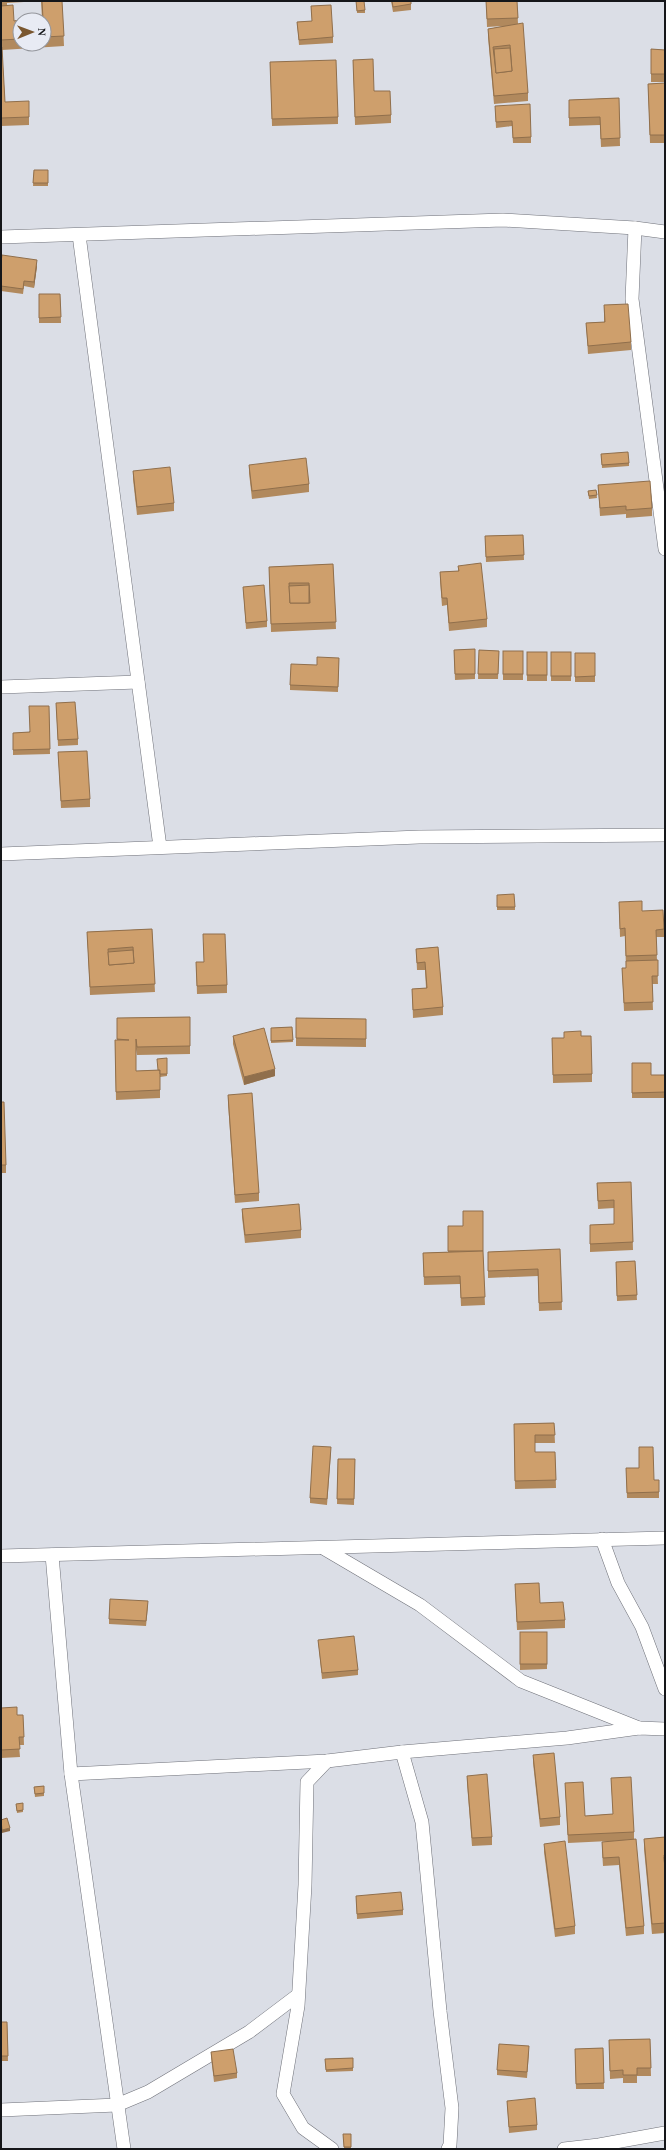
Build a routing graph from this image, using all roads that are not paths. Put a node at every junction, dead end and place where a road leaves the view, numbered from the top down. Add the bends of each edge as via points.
1 (635, 228) junction
2 (665, 232) edge
3 (79, 235) junction
4 (1, 237) edge
5 (665, 549) edge
6 (138, 682) junction
7 (1, 687) edge
8 (665, 835) edge
9 (160, 847) junction
10 (1, 854) edge
11 (665, 1538) edge
12 (602, 1539) junction
13 (323, 1548) junction
14 (52, 1555) junction
15 (1, 1556) edge
16 (665, 1689) edge
17 (639, 1728) junction
18 (665, 1729) edge
19 (402, 1752) junction
20 (327, 1761) junction
21 (71, 1774) junction
22 (298, 1995) junction
23 (117, 2105) junction
24 (1, 2110) edge
25 (665, 2133) edge
26 (124, 2149) edge
27 (332, 2149) edge
28 (448, 2149) edge
29 (564, 2149) edge

1 - 2 street
1 - 3 street via 503,220
1 - 5 street via 632,299
3 - 4 street
3 - 6 street
6 - 7 street
6 - 9 street
8 - 9 street via 419,837
9 - 10 street
11 - 12 street
12 - 13 street
12 - 16 street via 618,1583 642,1627
13 - 14 street
13 - 17 street via 420,1605 521,1681
14 - 15 street
14 - 21 street
17 - 18 street
17 - 19 street via 567,1738
19 - 20 street
19 - 28 street via 422,1822 452,2108
20 - 21 street
20 - 22 street via 307,1782 305,1885
21 - 23 street
22 - 23 street via 249,2032 148,2092
22 - 27 street via 283,2094 303,2128
23 - 24 street
23 - 26 street
25 - 29 street

